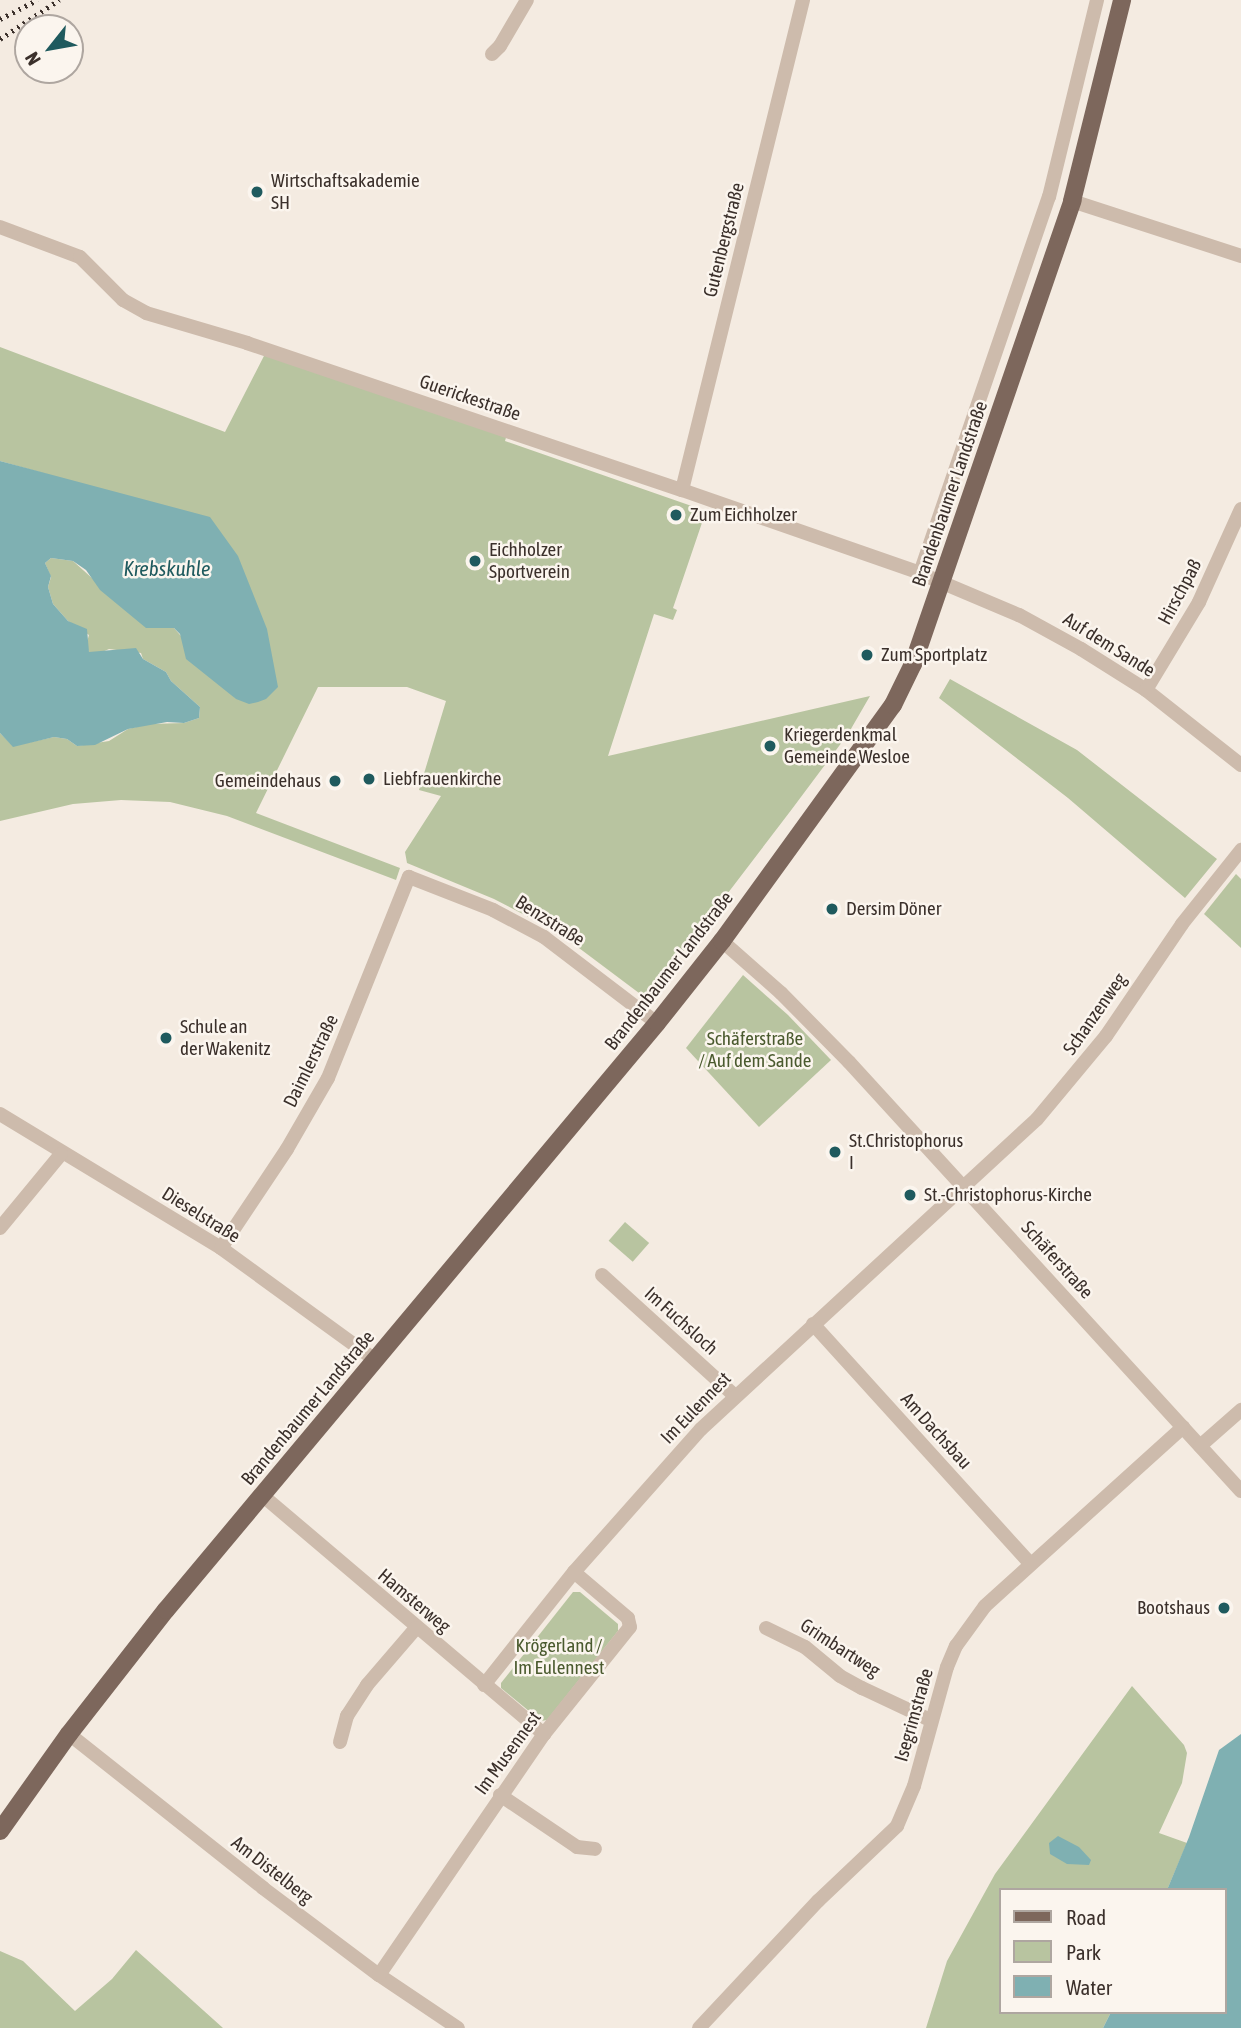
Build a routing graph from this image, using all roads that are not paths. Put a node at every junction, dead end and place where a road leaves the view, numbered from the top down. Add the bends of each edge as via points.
1 (527, 0) edge
2 (803, 0) edge
3 (1097, 0) edge
4 (1122, 0) edge
5 (492, 54) dead end
6 (1072, 201) junction
7 (0, 227) edge
8 (1241, 256) edge
9 (682, 490) junction
10 (1241, 509) edge
11 (920, 573) junction
12 (942, 582) junction
13 (1146, 690) junction
14 (1241, 765) edge
15 (1241, 850) edge
16 (410, 877) joint
17 (722, 941) junction
18 (657, 1023) junction
19 (0, 1114) edge
20 (61, 1154) junction
21 (965, 1187) junction
22 (0, 1228) edge
23 (221, 1248) junction
24 (603, 1275) dead end
25 (813, 1324) junction
26 (375, 1360) junction
27 (734, 1395) junction
28 (1241, 1410) edge
29 (1183, 1427) junction
30 (1200, 1446) junction
31 (1241, 1491) edge
32 (262, 1495) junction
33 (1030, 1563) junction
34 (574, 1573) junction
35 (416, 1628) junction
36 (766, 1629) dead end
37 (484, 1685) junction
38 (930, 1720) junction
39 (69, 1734) junction
40 (544, 1734) junction
41 (340, 1742) dead end
42 (500, 1795) junction
43 (0, 1832) edge
44 (595, 1849) dead end
45 (379, 1975) junction
46 (458, 2028) edge
47 (699, 2028) edge

1 - 5 street
2 - 9 street, Gutenbergstraße
3 - 11 street, Brandenbaumer Landstraße via 1049,197
4 - 6 main road, Brandenbaumer Landstraße
6 - 8 street
6 - 12 main road, Brandenbaumer Landstraße
7 - 9 street, Guerickestraße via 80,257 123,300 146,313
9 - 11 street, Guerickestraße
10 - 13 street, Hirschpaß via 1199,602
11 - 12 street, Guerickestraße
12 - 13 street, Auf dem Sande via 1029,620
12 - 17 main road, Brandenbaumer Landstraße via 909,675 893,705
13 - 14 street, Auf dem Sande
15 - 21 street, Schanzenweg via 1182,924 1077,1074
16 - 18 street, Benzstraße via 482,905 544,937
16 - 23 street, Daimlerstraße via 328,1079
17 - 18 main road, Brandenbaumer Landstraße
17 - 21 street, Schäferstraße via 811,1023
18 - 26 main road, Brandenbaumer Landstraße
19 - 20 street, Dieselstraße
20 - 22 street
20 - 23 street, Dieselstraße
21 - 25 street, Im Eulennest
21 - 29 street, Schäferstraße
23 - 26 street, Dieselstraße
24 - 27 street, Im Fuchsloch
25 - 27 street, Im Eulennest
25 - 33 street, Am Dachsbau
26 - 32 main road, Brandenbaumer Landstraße
27 - 34 street, Im Eulennest
28 - 30 street
29 - 30 street, Schäferstraße
29 - 33 street, Isegrimstraße
30 - 31 street, Schäferstraße
32 - 35 street, Hamsterweg
32 - 39 main road, Brandenbaumer Landstraße
33 - 38 street, Isegrimstraße via 985,1606 962,1637
34 - 37 street, Im Eulennest
34 - 40 street, Im Musennest via 631,1622
35 - 37 street, Hamsterweg
35 - 41 street via 366,1685 347,1716
36 - 38 street, Grimbartweg via 805,1647 840,1676
37 - 40 street, Hamsterweg
38 - 47 street, Isegrimstraße via 914,1786 897,1826 818,1901
39 - 43 main road, Brandenbaumer Landstraße
39 - 45 street, Am Distelberg
40 - 42 street, Im Musennest
42 - 44 street via 577,1847
42 - 45 street, Im Musennest
45 - 46 street, Am Distelberg

